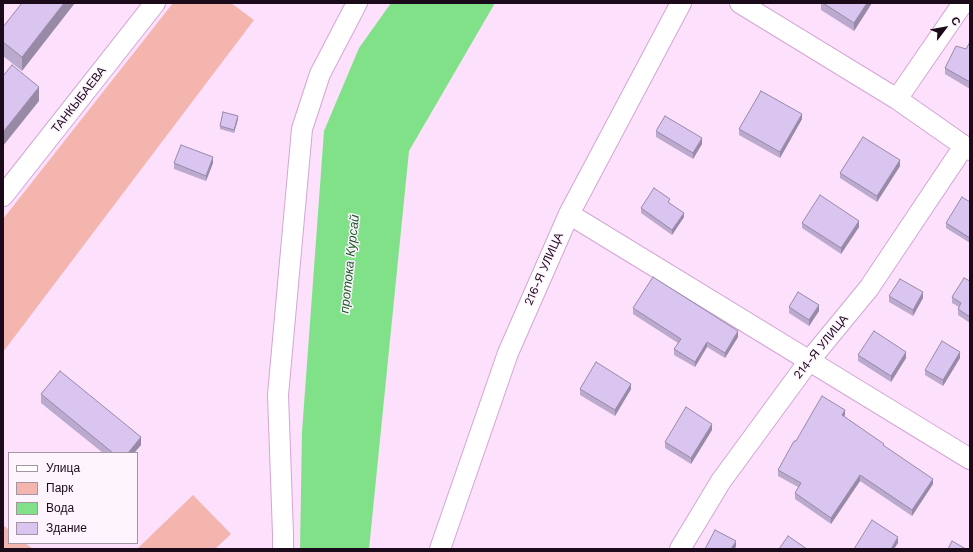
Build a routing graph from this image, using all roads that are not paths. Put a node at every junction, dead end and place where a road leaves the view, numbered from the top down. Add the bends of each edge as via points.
1 (155, 3) edge
2 (357, 3) edge
3 (681, 3) edge
4 (740, 3) edge
5 (963, 3) edge
6 (896, 99) junction
7 (967, 148) edge
8 (3, 196) edge
9 (569, 214) junction
10 (809, 361) junction
11 (970, 459) edge
12 (283, 549) edge
13 (440, 549) edge
14 (680, 549) edge

1 - 8 street, ТАНКЫБАЕВА
2 - 12 street via 320,74 302,129 278,395
3 - 9 street, 216-Я УЛИЦА
4 - 6 street
5 - 6 street
6 - 7 street
7 - 10 street, 214-Я УЛИЦА via 869,288
9 - 10 street
9 - 13 street, 216-Я УЛИЦА via 508,353
10 - 11 street
10 - 14 street, 214-Я УЛИЦА via 721,481

